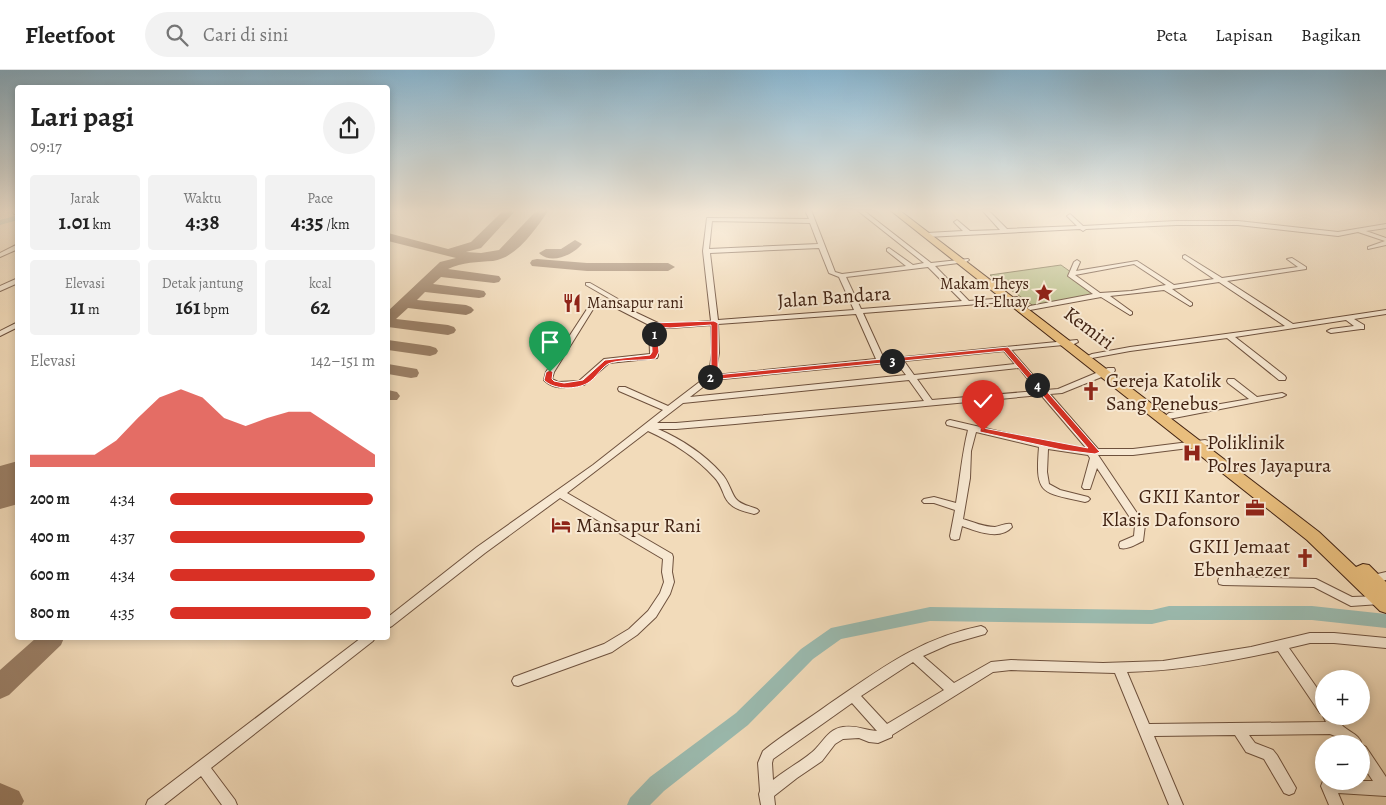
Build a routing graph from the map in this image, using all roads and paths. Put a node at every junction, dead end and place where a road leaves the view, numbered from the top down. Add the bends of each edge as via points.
1 (707, 244) edge
2 (904, 244) edge
3 (942, 244) edge
4 (1380, 244) edge
5 (821, 246) joint
6 (15, 248) edge
7 (1370, 248) dead end
8 (889, 250) dead end
9 (706, 251) junction
10 (0, 255) edge
11 (1185, 257) dead end
12 (1290, 258) dead end
13 (963, 260) junction
14 (1077, 262) dead end
15 (930, 265) junction
16 (912, 267) junction
17 (1071, 274) junction
18 (842, 276) junction
19 (1217, 279) junction
20 (15, 282) edge
21 (588, 284) dead end
22 (1168, 287) junction
23 (0, 289) edge
24 (1101, 295) junction
25 (1014, 299) junction
26 (967, 303) junction
27 (1190, 304) dead end
28 (1030, 308) junction
29 (858, 311) junction
30 (1386, 312) edge
31 (1130, 313) dead end
32 (1346, 318) junction
33 (714, 323) junction
34 (654, 324) junction
35 (15, 326) edge
36 (670, 326) junction
37 (1291, 326) junction
38 (1332, 331) dead end
39 (0, 334) edge
40 (1229, 336) junction
41 (1070, 342) junction
42 (1006, 349) junction
43 (1092, 356) junction
44 (899, 360) junction
45 (881, 362) junction
46 (1020, 366) junction
47 (1108, 371) junction
48 (910, 377) junction
49 (710, 378) junction
50 (1282, 378) dead end
51 (1230, 381) dead end
52 (1126, 386) junction
53 (622, 389) dead end
54 (1044, 393) junction
55 (1282, 395) dead end
56 (1254, 399) junction
57 (680, 401) junction
58 (930, 403) junction
59 (669, 410) junction
60 (1169, 416) junction
61 (950, 423) dead end
62 (648, 426) junction
63 (973, 428) junction
64 (1044, 444) junction
65 (1201, 444) junction
66 (1094, 454) junction
67 (1087, 487) dead end
68 (560, 493) junction
69 (1085, 499) dead end
70 (927, 501) dead end
71 (959, 508) junction
72 (754, 511) dead end
73 (957, 521) junction
74 (1007, 527) dead end
75 (1318, 535) junction
76 (955, 536) dead end
77 (1124, 545) dead end
78 (1380, 578) edge
79 (1223, 581) dead end
80 (1384, 601) edge
81 (390, 621) edge
82 (981, 631) dead end
83 (366, 640) edge
84 (1386, 643) edge
85 (1280, 644) junction
86 (913, 654) junction
87 (1119, 668) junction
88 (518, 681) dead end
89 (953, 690) junction
90 (853, 695) junction
91 (1315, 696) edge
92 (1335, 725) edge
93 (1238, 729) junction
94 (1145, 730) junction
95 (1338, 730) junction
96 (887, 733) junction
97 (1347, 735) edge
98 (1370, 765) edge
99 (202, 766) junction
100 (1289, 788) dead end
101 (1386, 789) edge
102 (767, 800) edge
103 (153, 805) edge
104 (230, 805) edge
105 (1176, 805) edge
106 (1336, 805) edge

1 - 9 street
2 - 15 street
3 - 13 highway, Kemiri
4 - 7 street
5 - 9 street
5 - 18 street via 830,272
6 - 10 street
8 - 16 street
9 - 33 street
11 - 19 street
12 - 19 street via 1304,268
13 - 15 street
13 - 25 highway, Kemiri
14 - 17 street
15 - 16 street
15 - 26 street
16 - 18 street
17 - 22 street via 1135,262
17 - 24 street
18 - 29 street
19 - 22 street
19 - 37 street
20 - 23 street
21 - 36 street
22 - 24 street
22 - 27 street
24 - 28 street
24 - 31 street
25 - 26 street, Jalan Bandara
25 - 28 highway, Kemiri
25 - 41 highway, Kemiri
26 - 29 street, Jalan Bandara
28 - 41 highway, Kemiri
29 - 33 street, Jalan Bandara
29 - 45 street
30 - 32 street
32 - 37 street
32 - 38 street via 1361,328
33 - 36 street, Jalan Bandara
33 - 49 street via 714,368
34 - 34 street, Jalan Bandara via 656,352 652,357 607,361 582,384 556,385 548,380 593,304 606,302
34 - 36 street, Jalan Bandara
35 - 39 street
37 - 40 street
40 - 43 street
40 - 50 street
41 - 42 street
41 - 43 highway, Kemiri
41 - 47 highway, Kemiri
42 - 44 street
42 - 46 street
43 - 47 highway, Kemiri
44 - 45 street
44 - 48 street
45 - 49 street
46 - 48 street
46 - 54 street
47 - 52 highway, Kemiri
47 - 54 street via 1067,389
48 - 57 street
48 - 58 street
49 - 57 street
51 - 56 street
52 - 60 highway, Kemiri
52 - 65 highway, Kemiri
53 - 59 street
54 - 58 street
54 - 66 street
55 - 56 street
56 - 60 street
57 - 59 street
58 - 62 street
59 - 62 street
60 - 65 highway, Kemiri
61 - 63 street
62 - 68 street
62 - 72 street via 678,441 719,476 732,502 739,508
63 - 64 street
63 - 71 street
64 - 66 street
64 - 69 street via 1043,484 1050,491
65 - 66 street
65 - 75 highway, Kemiri
66 - 67 street
66 - 77 street via 1140,525 1139,538
68 - 81 street
68 - 88 street via 668,557 669,586 652,614 608,648
70 - 71 street
71 - 73 street
73 - 74 street via 992,531
73 - 76 street
75 - 78 highway
75 - 80 highway
78 - 80 highway
79 - 80 street via 1316,583 1351,602
82 - 86 street via 963,633
83 - 99 street
84 - 85 street via 1321,637
85 - 87 street via 1189,663
85 - 91 street
86 - 89 street
86 - 90 street
87 - 89 street via 997,666 985,669
87 - 94 street
89 - 96 street
90 - 96 street
90 - 102 street via 768,755 765,763
92 - 95 street
93 - 94 street
93 - 95 street
93 - 100 street via 1251,748 1268,754
94 - 105 street
95 - 97 street
96 - 102 street via 878,737 859,732 841,734 830,740 817,757 792,773
98 - 101 street
99 - 103 street
99 - 104 street
101 - 106 street via 1328,786

